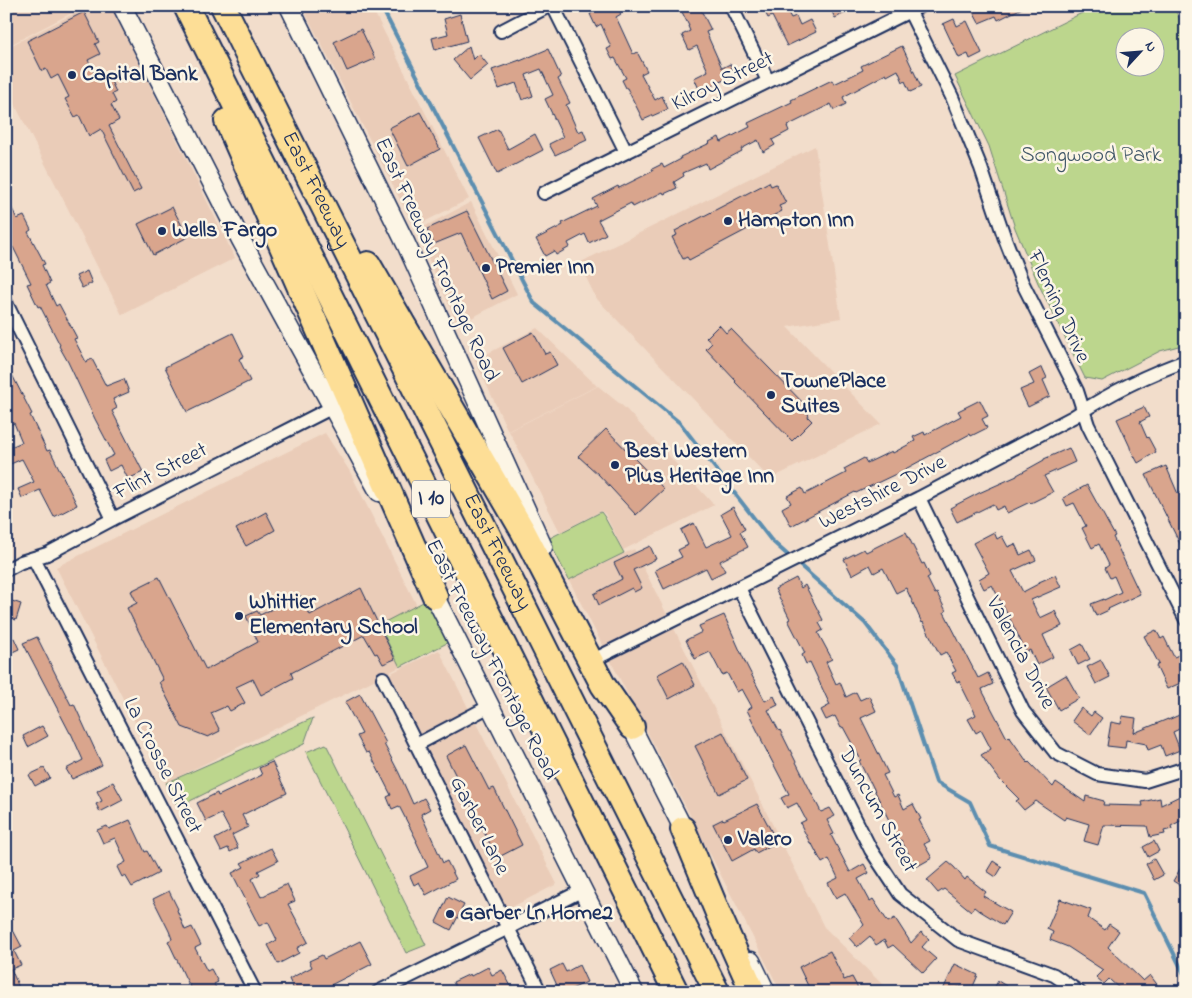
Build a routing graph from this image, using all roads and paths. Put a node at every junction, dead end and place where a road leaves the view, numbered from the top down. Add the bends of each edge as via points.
1 (122, 6) edge
2 (180, 6) edge
3 (186, 6) edge
4 (223, 6) edge
5 (289, 6) edge
6 (549, 6) edge
7 (553, 6) edge
8 (731, 6) edge
9 (912, 8) edge
10 (501, 31) dead end
11 (245, 52) junction
12 (768, 81) junction
13 (626, 152) junction
14 (544, 193) dead end
15 (6, 303) edge
16 (1186, 361) edge
17 (333, 408) junction
18 (1083, 410) junction
19 (919, 498) junction
20 (113, 519) junction
21 (34, 559) junction
22 (6, 570) edge
23 (740, 588) junction
24 (435, 596) junction
25 (1186, 620) edge
26 (597, 658) junction
27 (383, 678) dead end
28 (490, 706) junction
29 (632, 727) junction
30 (416, 745) junction
31 (1186, 768) edge
32 (683, 829) junction
33 (583, 890) junction
34 (508, 928) junction
35 (255, 992) edge
36 (378, 992) edge
37 (540, 992) edge
38 (634, 992) edge
39 (676, 992) edge
40 (717, 992) edge
41 (753, 992) edge
42 (766, 992) edge
43 (1078, 992) edge

1 - 17 main road, East Freeway Frontage Road via 274,303
2 - 24 highway via 241,155
3 - 39 highway, East Freeway / I 10
4 - 11 highway, East Freeway / I 10
5 - 26 main road, East Freeway Frontage Road via 406,244 558,582
6 - 10 street
7 - 13 street
8 - 12 street
9 - 12 street, Kilroy Street
9 - 18 street, Fleming Drive via 981,168 1022,282
11 - 29 highway via 523,531 603,685
11 - 40 highway, East Freeway / I 10
12 - 13 street, Kilroy Street
13 - 14 street, Kilroy Street
15 - 20 street
16 - 18 street, Westshire Drive via 1162,369
17 - 20 street, Flint Street
17 - 24 main road, East Freeway Frontage Road
18 - 19 street, Westshire Drive
18 - 25 street, Fleming Drive
19 - 23 street, Westshire Drive
19 - 31 street, Valencia Drive via 1023,711 1056,753 1097,774 1145,781
20 - 21 street, Flint Street
21 - 22 street, Flint Street
21 - 35 street, La Crosse Street
23 - 26 street, Westshire Drive
23 - 43 street, Duncum Street via 871,850 900,894 958,940 1054,975
24 - 28 main road, East Freeway Frontage Road
26 - 29 main road, East Freeway Frontage Road
27 - 30 street, Garber Lane
28 - 30 street
28 - 33 main road, East Freeway Frontage Road
29 - 32 main road, East Freeway Frontage Road
30 - 34 street, Garber Lane
32 - 41 highway
32 - 42 main road, East Freeway Frontage Road
33 - 34 street
33 - 38 main road, East Freeway Frontage Road
34 - 36 street
34 - 37 street, Garber Lane

